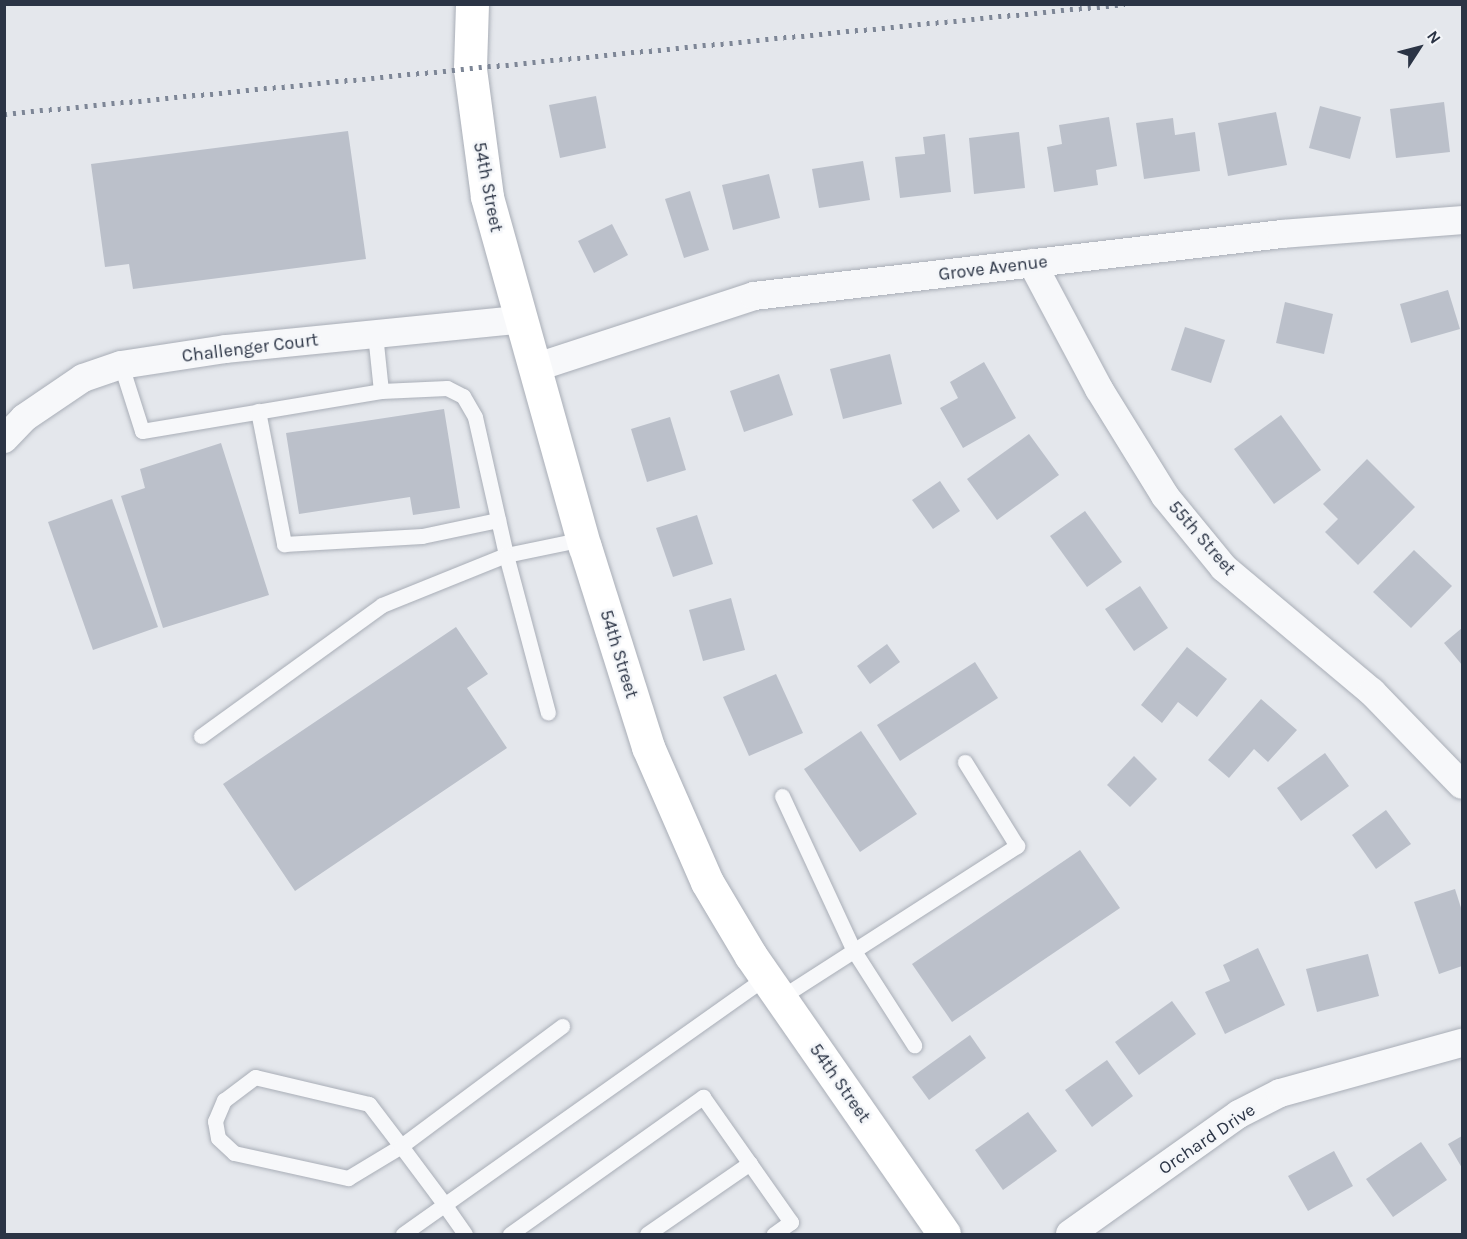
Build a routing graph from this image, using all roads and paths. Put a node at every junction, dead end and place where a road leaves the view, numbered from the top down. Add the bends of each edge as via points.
1 (472, 4) edge
2 (1462, 220) edge
3 (1032, 263) junction
4 (519, 320) junction
5 (375, 334) junction
6 (121, 365) junction
7 (534, 368) junction
8 (381, 391) junction
9 (258, 411) junction
10 (4, 439) edge
11 (498, 520) junction
12 (583, 539) junction
13 (506, 555) junction
14 (548, 713) dead end
15 (201, 736) dead end
16 (965, 762) dead end
17 (1462, 785) edge
18 (782, 796) dead end
19 (854, 951) junction
20 (773, 988) junction
21 (562, 1026) dead end
22 (1462, 1043) edge
23 (915, 1045) dead end
24 (401, 1146) junction
25 (750, 1163) junction
26 (445, 1205) junction
27 (403, 1234) edge
28 (465, 1234) edge
29 (510, 1234) edge
30 (647, 1234) edge
31 (774, 1234) edge
32 (945, 1234) edge
33 (1070, 1234) edge

1 - 4 main road, 54th Street via 470,69 487,197
2 - 3 street, Grove Avenue via 1282,234
3 - 7 street, Grove Avenue via 754,296
3 - 17 street, 55th Street via 1165,496 1224,568 1372,692
4 - 5 street, Challenger Court
4 - 7 main road, 54th Street
5 - 6 street, Challenger Court
5 - 8 lane
6 - 9 lane via 142,431
6 - 10 street, Challenger Court via 83,378 24,418
7 - 12 main road, 54th Street
8 - 9 lane
8 - 11 lane via 447,388 463,396 475,417
9 - 11 lane via 284,544 422,536
11 - 13 lane
12 - 13 lane
12 - 20 main road, 54th Street via 648,747 707,882
13 - 14 lane
13 - 15 lane via 382,605
16 - 19 lane via 1017,846
18 - 19 lane
19 - 20 lane
19 - 23 lane
20 - 26 lane
20 - 32 main road, 54th Street
21 - 24 lane
22 - 33 street, Orchard Drive via 1280,1093 1239,1114
24 - 24 lane via 369,1104 255,1077 224,1100 215,1121 218,1138 234,1153 348,1178
24 - 26 lane
25 - 29 lane via 703,1096
25 - 30 lane
25 - 31 lane via 791,1222
26 - 27 lane
26 - 28 lane

